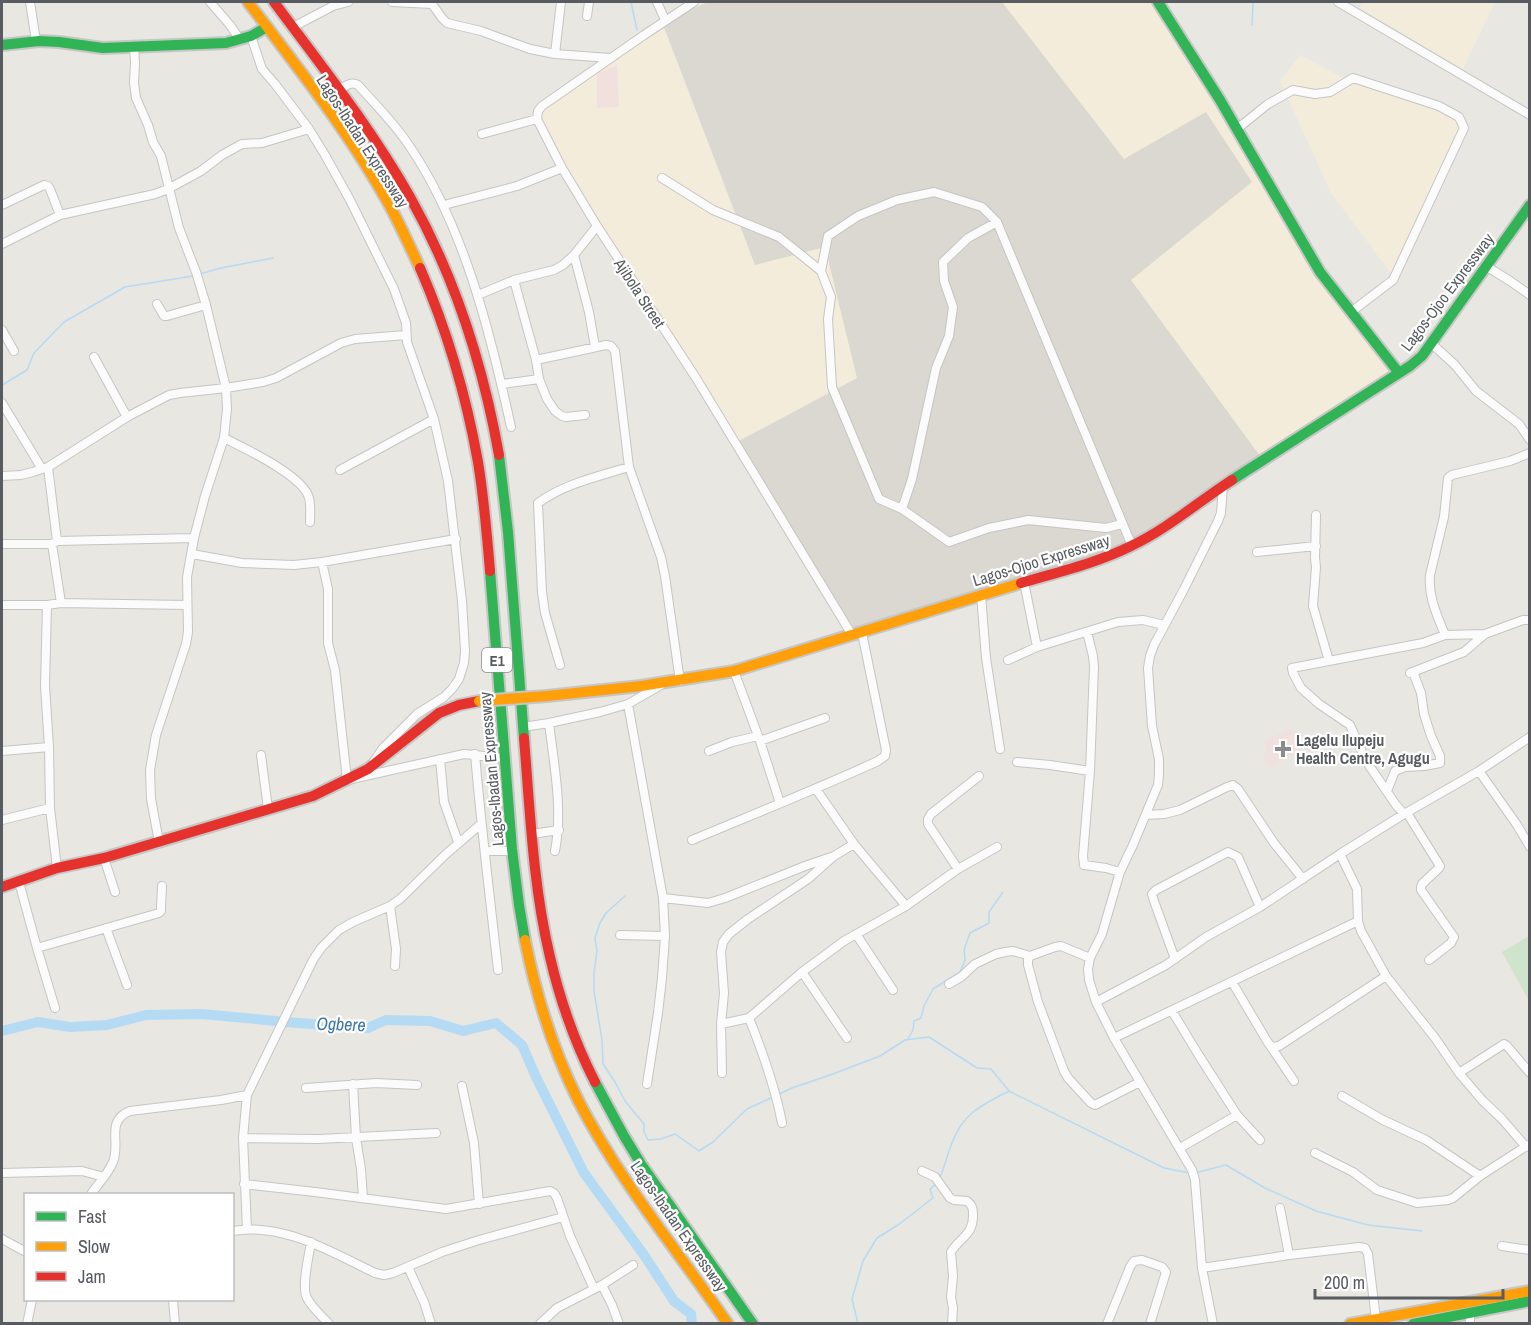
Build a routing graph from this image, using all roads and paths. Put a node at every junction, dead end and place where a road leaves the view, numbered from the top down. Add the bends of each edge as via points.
1 (30, 2) edge
2 (210, 2) edge
3 (248, 2) edge
4 (274, 2) edge
5 (348, 2) edge
6 (392, 2) edge
7 (561, 2) edge
8 (589, 2) edge
9 (657, 2) edge
10 (694, 2) edge
11 (1158, 2) edge
12 (1338, 2) edge
13 (432, 3) edge
14 (332, 4) edge
15 (587, 16) dead end
16 (665, 20) junction
17 (267, 27) junction
18 (293, 27) junction
19 (251, 36) junction
20 (240, 40) junction
21 (36, 41) junction
22 (2, 45) edge
23 (134, 47) junction
24 (555, 54) junction
25 (610, 58) junction
26 (339, 90) junction
27 (1530, 115) edge
28 (537, 119) junction
29 (309, 129) junction
30 (1237, 129) junction
31 (482, 134) dead end
32 (562, 168) junction
33 (662, 178) dead end
34 (168, 189) junction
35 (2, 205) edge
36 (444, 205) junction
37 (1530, 205) edge
38 (60, 215) junction
39 (996, 222) junction
40 (597, 226) junction
41 (2, 244) edge
42 (574, 255) junction
43 (1486, 266) junction
44 (821, 271) junction
45 (514, 280) junction
46 (478, 295) junction
47 (1530, 295) edge
48 (157, 304) dead end
49 (206, 305) junction
50 (1351, 312) junction
51 (2, 330) edge
52 (406, 335) junction
53 (1431, 344) junction
54 (595, 347) junction
55 (14, 351) dead end
56 (94, 357) dead end
57 (536, 360) junction
58 (1399, 373) junction
59 (539, 379) junction
60 (502, 384) junction
61 (226, 388) junction
62 (2, 403) edge
63 (585, 415) dead end
64 (127, 417) junction
65 (434, 419) junction
66 (511, 427) dead end
67 (225, 438) junction
68 (1530, 440) edge
69 (1530, 453) edge
70 (629, 467) junction
71 (45, 468) junction
72 (340, 470) dead end
73 (2, 476) edge
74 (1223, 486) junction
75 (902, 509) junction
76 (1316, 515) dead end
77 (310, 522) dead end
78 (1122, 524) junction
79 (194, 538) junction
80 (456, 539) junction
81 (54, 542) junction
82 (2, 544) edge
83 (1132, 546) junction
84 (1316, 546) junction
85 (1257, 552) dead end
86 (192, 554) junction
87 (322, 562) junction
88 (1024, 582) junction
89 (981, 595) junction
90 (61, 603) junction
91 (2, 605) edge
92 (47, 605) junction
93 (188, 605) junction
94 (1530, 620) edge
95 (1164, 625) junction
96 (1087, 632) junction
97 (857, 634) junction
98 (1485, 634) junction
99 (1445, 635) junction
100 (1037, 647) junction
101 (1008, 660) dead end
102 (1329, 661) junction
103 (561, 665) dead end
104 (734, 671) junction
105 (680, 681) junction
106 (664, 683) junction
107 (628, 704) junction
108 (825, 718) dead end
109 (549, 723) junction
110 (523, 727) junction
111 (1530, 736) edge
112 (759, 738) junction
113 (49, 747) junction
114 (1000, 749) dead end
115 (2, 751) edge
116 (709, 751) dead end
117 (475, 754) junction
118 (261, 755) dead end
119 (504, 758) junction
120 (440, 759) junction
121 (1017, 762) dead end
122 (368, 769) junction
123 (1090, 771) junction
124 (1479, 771) junction
125 (979, 776) dead end
126 (347, 780) junction
127 (816, 789) junction
128 (1387, 791) junction
129 (780, 803) junction
130 (50, 808) junction
131 (268, 809) junction
132 (1405, 813) junction
133 (1146, 815) junction
134 (2, 820) edge
135 (481, 824) junction
136 (559, 830) junction
137 (531, 834) junction
138 (692, 840) dead end
139 (159, 842) junction
140 (458, 842) junction
141 (854, 844) junction
142 (997, 847) dead end
143 (1530, 847) edge
144 (512, 850) junction
145 (486, 851) junction
146 (555, 851) dead end
147 (1340, 854) junction
148 (834, 856) junction
149 (104, 858) junction
150 (57, 868) junction
151 (958, 869) junction
152 (1120, 872) junction
153 (1303, 879) junction
154 (19, 882) junction
155 (162, 886) dead end
156 (2, 887) edge
157 (115, 892) dead end
158 (663, 898) junction
159 (390, 906) junction
160 (906, 906) junction
161 (1260, 907) junction
162 (1358, 921) junction
163 (106, 928) junction
164 (856, 934) junction
165 (620, 935) dead end
166 (665, 936) junction
167 (37, 948) junction
168 (1030, 956) junction
169 (1090, 958) junction
170 (1175, 959) junction
171 (1429, 960) dead end
172 (395, 966) dead end
173 (498, 970) dead end
174 (802, 972) junction
175 (1386, 976) junction
176 (1233, 982) junction
177 (949, 984) dead end
178 (128, 985) dead end
179 (893, 990) dead end
180 (1096, 1002) junction
181 (55, 1008) dead end
182 (1172, 1011) junction
183 (749, 1018) junction
184 (721, 1024) junction
185 (847, 1038) dead end
186 (1114, 1038) junction
187 (1272, 1047) junction
188 (722, 1073) dead end
189 (1530, 1073) edge
190 (1459, 1074) junction
191 (1294, 1081) dead end
192 (1140, 1082) junction
193 (353, 1084) junction
194 (646, 1084) dead end
195 (417, 1085) dead end
196 (462, 1086) dead end
197 (306, 1088) dead end
198 (248, 1095) junction
199 (1342, 1096) dead end
200 (1237, 1115) junction
201 (782, 1123) dead end
202 (436, 1133) dead end
203 (243, 1138) junction
204 (356, 1138) junction
205 (1260, 1140) dead end
206 (1528, 1145) edge
207 (1180, 1148) junction
208 (1315, 1153) dead end
209 (922, 1172) dead end
210 (2, 1173) edge
211 (104, 1176) junction
212 (1480, 1176) junction
213 (244, 1184) junction
214 (92, 1193) edge
215 (363, 1198) junction
216 (478, 1204) junction
217 (1280, 1208) dead end
218 (563, 1217) junction
219 (247, 1228) junction
220 (234, 1231) edge
221 (2, 1239) edge
222 (311, 1242) junction
223 (1502, 1246) dead end
224 (1530, 1250) edge
225 (24, 1251) edge
226 (1289, 1255) junction
227 (633, 1265) dead end
228 (408, 1267) junction
229 (1202, 1268) junction
230 (602, 1285) junction
231 (594, 1289) junction
232 (1530, 1291) edge
233 (32, 1301) edge
234 (173, 1301) edge
235 (1530, 1301) edge
236 (1471, 1313) edge
237 (1376, 1319) junction
238 (27, 1323) edge
239 (175, 1323) edge
240 (329, 1323) edge
241 (431, 1323) edge
242 (540, 1323) edge
243 (619, 1323) edge
244 (728, 1323) edge
245 (753, 1323) edge
246 (951, 1323) edge
247 (1107, 1323) edge
248 (1150, 1323) edge
249 (1213, 1323) edge
250 (1350, 1323) edge
251 (1413, 1323) edge

1 - 21 street
2 - 20 street
3 - 17 main road, Lagos-Ibadan Expressway / E1
4 - 18 main road, Lagos-Ibadan Expressway / E1
5 - 14 street
6 - 13 street
7 - 24 street
8 - 15 street
9 - 16 street
10 - 16 street
11 - 30 main road
12 - 27 street
13 - 24 street via 447,23
14 - 18 street
16 - 25 street
17 - 19 main road
17 - 119 main road, Lagos-Ibadan Expressway / E1 via 337,123 390,207 421,271 454,362 470,420 488,537
18 - 26 main road, Lagos-Ibadan Expressway / E1
19 - 20 main road
19 - 29 street via 262,69
20 - 23 main road
21 - 22 main road
21 - 23 main road
23 - 34 street via 136,99 161,156
24 - 25 street
25 - 28 street via 542,106
26 - 36 street via 351,83 357,85 404,138
26 - 110 main road, Lagos-Ibadan Expressway / E1 via 382,151 429,234 458,303 482,381 501,466
28 - 31 street
28 - 32 street, Ajibola Street
29 - 34 street via 262,143 242,144
29 - 52 street via 394,289 406,323
30 - 50 main road via 1320,272
30 - 50 street via 1293,90 1330,92 1353,78 1439,106 1459,117 1464,128 1393,280
32 - 36 street via 517,186
32 - 40 street, Ajibola Street
33 - 44 street via 713,210 779,237
34 - 38 street
34 - 49 street
35 - 38 street via 44,185 50,189
36 - 46 street
37 - 43 main road, Lagos-Ojoo Expressway
38 - 41 street
39 - 44 street via 982,207 934,192 897,200 858,216 828,236
39 - 75 street via 968,238 943,262 944,281 953,307 949,336 936,368
39 - 78 street
40 - 42 street
40 - 97 street, Ajibola Street
42 - 45 street via 554,270
42 - 54 street
43 - 47 street
43 - 53 main road, Lagos-Ojoo Expressway
44 - 75 street via 831,297 828,319 832,387 879,499
45 - 46 street
45 - 57 street
46 - 60 street
48 - 49 street via 164,316
49 - 61 street
50 - 58 main road
51 - 55 street
52 - 61 street via 341,343 276,378
52 - 65 street
53 - 58 main road, Lagos-Ojoo Expressway
53 - 68 street via 1476,391 1519,424
54 - 57 street
54 - 70 street via 611,346 615,351
56 - 64 street
57 - 59 street
58 - 74 main road, Lagos-Ojoo Expressway
59 - 60 street
59 - 63 street via 555,411 566,417
60 - 66 street
61 - 64 street via 169,395
61 - 67 street
62 - 71 street
64 - 71 street
65 - 72 street
65 - 80 street
67 - 77 street via 266,460 305,488
67 - 79 street
69 - 99 street via 1448,478 1429,584 1431,601
70 - 103 street via 551,494 538,503 542,592
70 - 105 street via 661,557
71 - 73 street
71 - 81 street
74 - 83 main road, Lagos-Ojoo Expressway
74 - 95 street via 1218,521
75 - 78 street via 949,542 1028,520 1106,528
76 - 84 street
78 - 83 street
79 - 81 street
79 - 86 street
80 - 87 street
80 - 122 street via 465,651 459,679 444,697 417,714
81 - 82 street
81 - 90 street
83 - 88 main road, Lagos-Ojoo Expressway
84 - 85 street
84 - 102 street via 1312,606
86 - 87 street via 276,566
86 - 93 street via 187,577
87 - 126 street via 328,589 328,643 335,670
88 - 89 main road, Lagos-Ojoo Expressway
88 - 100 street
89 - 97 main road, Lagos-Ojoo Expressway
89 - 114 street
90 - 92 street
90 - 93 street
91 - 92 street
92 - 113 street via 45,686
93 - 139 street via 186,644 156,735 150,770
94 - 98 street
95 - 96 street via 1143,620 1118,622
95 - 133 street via 1148,668 1160,774
96 - 100 street
96 - 123 street via 1094,667
97 - 104 main road, Lagos-Ojoo Expressway
97 - 127 street, Ajibola Street via 885,756
98 - 99 street
98 - 128 street via 1464,652 1411,673 1421,693 1440,763 1395,771
99 - 102 street
100 - 101 street
102 - 128 street via 1292,668 1293,673 1301,687 1350,725 1366,761
104 - 105 main road, Lagos-Ojoo Expressway
104 - 112 street
105 - 106 main road, Lagos-Ojoo Expressway
106 - 107 street
106 - 122 main road, Lagos-Ojoo Expressway, bridge via 462,704 440,713
107 - 109 street
107 - 158 street
108 - 112 street
109 - 110 street
109 - 136 street
110 - 137 main road, Lagos-Ibadan Expressway / E1
111 - 124 street
112 - 116 street
112 - 129 street
113 - 115 street
113 - 130 street
117 - 119 street
117 - 120 street
117 - 135 street
118 - 131 street
119 - 144 main road, Lagos-Ibadan Expressway / E1
120 - 126 street
120 - 140 street via 444,802
121 - 123 street
122 - 126 main road, Lagos-Ojoo Expressway
123 - 152 street via 1084,865
124 - 132 street
124 - 143 street
125 - 151 street via 928,819
126 - 131 main road, Lagos-Ojoo Expressway via 314,796
127 - 129 street
127 - 141 street
128 - 132 street
129 - 138 street
130 - 134 street
130 - 150 street
131 - 139 main road, Lagos-Ojoo Expressway
132 - 147 street
132 - 171 street via 1440,866 1421,890 1454,937
133 - 152 street
133 - 153 street via 1180,810 1233,785
135 - 140 street
135 - 145 street
136 - 137 street
136 - 146 street
137 - 245 main road, Lagos-Ibadan Expressway / E1 via 551,963 597,1087 635,1154
139 - 149 main road, Lagos-Ojoo Expressway
140 - 159 street
141 - 148 street
141 - 160 street
142 - 151 street
144 - 145 street
144 - 244 main road, Lagos-Ibadan Expressway / E1 via 528,958 566,1074 623,1175
145 - 173 street
147 - 153 street
147 - 162 street via 1357,889
148 - 158 street via 708,903
148 - 184 street via 723,942
149 - 150 main road, Lagos-Ojoo Expressway
149 - 157 street
150 - 154 main road, Lagos-Ojoo Expressway
151 - 160 street
152 - 169 street via 1102,934
153 - 161 street
154 - 156 main road, Lagos-Ojoo Expressway
154 - 167 street
155 - 163 street via 159,913
158 - 166 street
159 - 172 street
159 - 198 street via 339,930 321,948
160 - 164 street
161 - 170 street
161 - 170 street via 1238,857 1228,852 1156,890 1152,894
162 - 175 street
162 - 176 street
163 - 167 street
163 - 178 street
164 - 174 street
164 - 179 street
165 - 166 street
166 - 194 street
167 - 181 street
168 - 169 street via 1061,946
168 - 177 street via 1013,951 996,954
168 - 192 street via 1028,965 1038,1002 1068,1078 1095,1105
169 - 180 street via 1089,980
170 - 180 street
174 - 183 street
174 - 185 street
175 - 187 street
175 - 190 street
176 - 182 street
176 - 187 street
180 - 186 street
182 - 186 street
182 - 200 street
183 - 184 street
183 - 201 street via 777,1096
184 - 188 street
186 - 192 street
187 - 191 street
189 - 190 street via 1504,1044
190 - 206 street
192 - 207 street
193 - 195 street
193 - 197 street
193 - 204 street
196 - 216 street via 474,1143
198 - 203 street
198 - 211 street via 124,1113 115,1125 114,1157
199 - 212 street via 1426,1140
200 - 205 street
200 - 207 street
202 - 204 street
203 - 204 street
203 - 213 street
204 - 215 street
206 - 212 street
207 - 229 street via 1195,1180
208 - 212 street via 1353,1172 1377,1190 1417,1203 1453,1198
209 - 246 street via 935,1177 950,1198 968,1201 972,1207 972,1226 951,1252
210 - 211 street via 82,1171
211 - 214 street
213 - 215 street
213 - 219 street
215 - 216 street via 446,1209
216 - 218 street via 550,1191
217 - 226 street
218 - 228 street via 479,1240
218 - 231 street
219 - 220 street
219 - 222 street
221 - 225 street
222 - 228 street via 375,1273 384,1275
222 - 240 street via 306,1295
223 - 224 street
226 - 229 street
226 - 237 street via 1365,1248
227 - 230 street
228 - 241 street
229 - 249 street
230 - 231 street
230 - 243 street
231 - 242 street via 557,1308
232 - 236 main road via 1508,1296
233 - 238 street
234 - 239 street
235 - 236 main road
236 - 237 main road
236 - 251 main road
237 - 250 main road
247 - 248 street via 1130,1267 1137,1260 1162,1267 1166,1272

